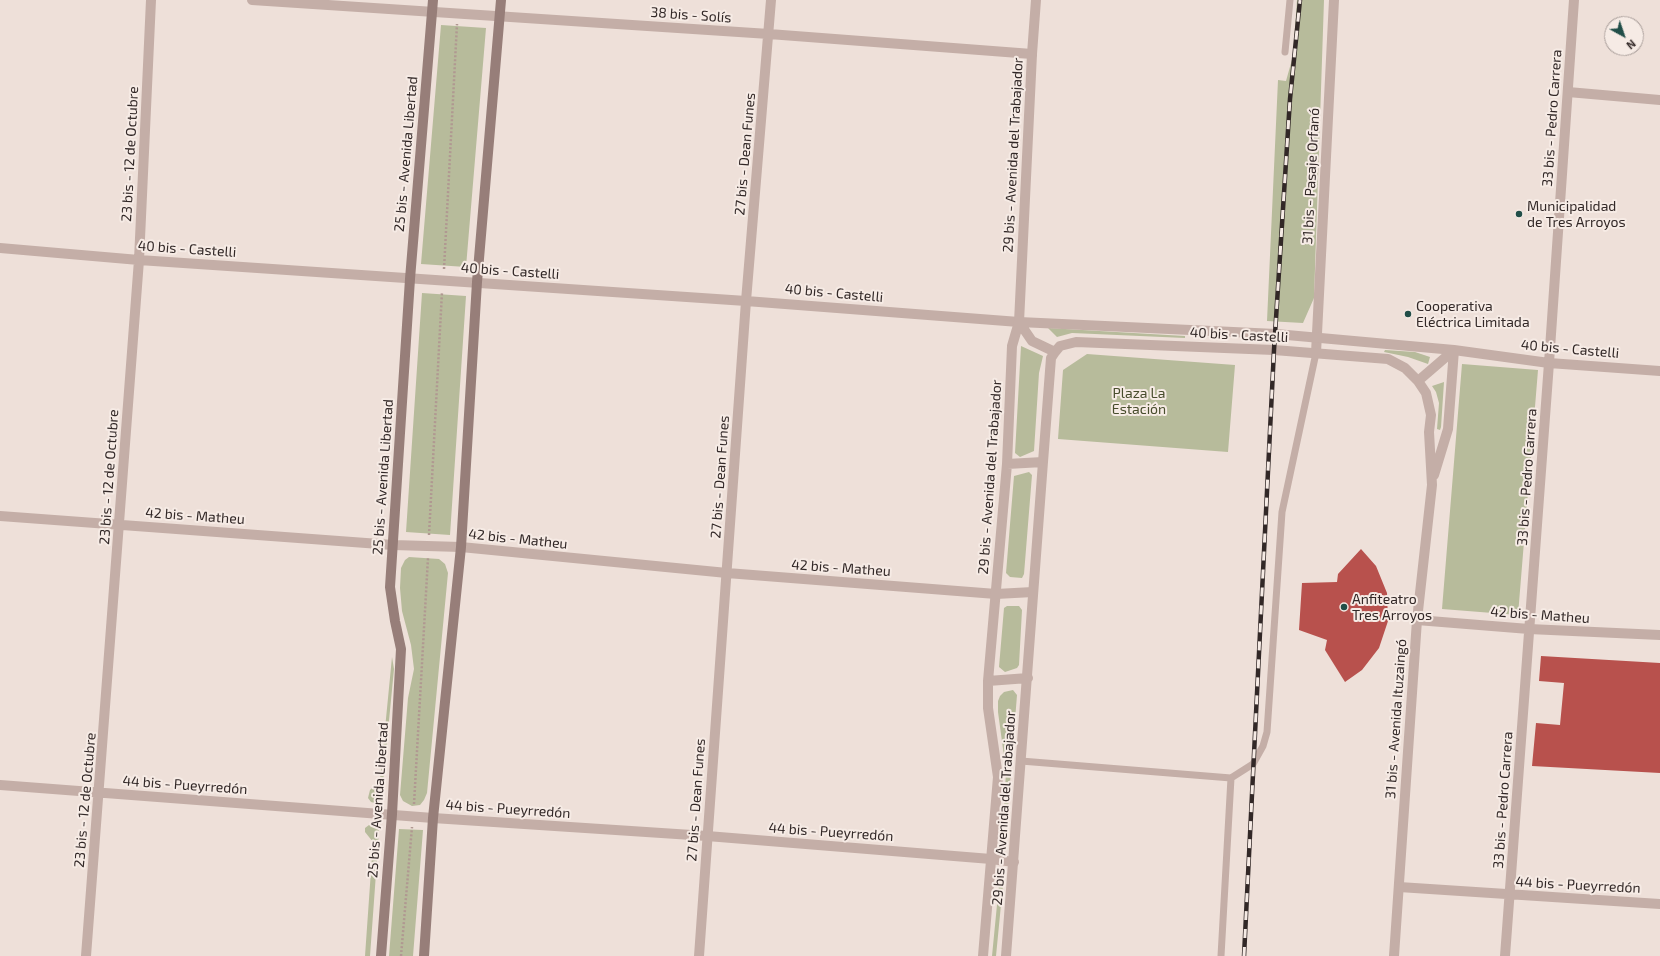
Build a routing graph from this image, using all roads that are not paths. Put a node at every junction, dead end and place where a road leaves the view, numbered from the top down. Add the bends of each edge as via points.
1 (151, 0) edge
2 (252, 0) edge
3 (433, 0) edge
4 (501, 0) edge
5 (771, 0) edge
6 (1036, 0) edge
7 (1290, 0) edge
8 (1334, 0) edge
9 (1574, 0) edge
10 (432, 12) junction
11 (500, 16) junction
12 (769, 34) junction
13 (1285, 52) dead end
14 (1032, 54) junction
15 (1568, 92) junction
16 (1660, 100) edge
17 (0, 248) edge
18 (139, 260) junction
19 (410, 279) junction
20 (477, 282) junction
21 (746, 301) junction
22 (1019, 322) junction
23 (1214, 331) junction
24 (1317, 338) junction
25 (1214, 347) junction
26 (1454, 350) junction
27 (1055, 352) junction
28 (1316, 353) junction
29 (1549, 363) junction
30 (1660, 371) edge
31 (1418, 381) junction
32 (1043, 462) junction
33 (1007, 464) junction
34 (1432, 485) junction
35 (0, 516) edge
36 (120, 525) junction
37 (392, 545) junction
38 (461, 547) junction
39 (727, 573) junction
40 (1034, 592) junction
41 (996, 594) junction
42 (1418, 620) junction
43 (1529, 629) junction
44 (1660, 636) edge
45 (1028, 678) junction
46 (988, 682) junction
47 (1022, 761) junction
48 (1231, 778) junction
49 (0, 785) edge
50 (100, 793) junction
51 (392, 814) junction
52 (433, 818) junction
53 (707, 836) junction
54 (992, 859) junction
55 (1014, 862) junction
56 (1398, 887) junction
57 (1510, 895) junction
58 (1660, 904) edge
59 (86, 956) edge
60 (381, 956) edge
61 (424, 956) edge
62 (698, 956) edge
63 (983, 956) edge
64 (1006, 956) edge
65 (1221, 956) edge
66 (1394, 956) edge
67 (1505, 956) edge

1 - 18 street, 23 bis - 12 de Octubre
2 - 10 street, 38 bis - Solís
3 - 10 main road, 25 bis - Avenida Libertad
4 - 11 main road
5 - 12 street, 27 bis - Dean Funes
6 - 14 street, 29 bis - Avenida del Trabajador
7 - 13 lane
8 - 24 street, 31 bis - Pasaje Orfanó
9 - 15 street, 33 bis - Pedro Carrera
10 - 11 street, 38 bis - Solís
10 - 19 main road, 25 bis - Avenida Libertad
11 - 12 street, 38 bis - Solís
11 - 20 main road
12 - 14 street, 38 bis - Solís
12 - 21 street, 27 bis - Dean Funes
14 - 22 street, 29 bis - Avenida del Trabajador
15 - 16 street
15 - 29 street, 33 bis - Pedro Carrera
17 - 18 street, 40 bis - Castelli
18 - 19 street, 40 bis - Castelli
18 - 36 street, 23 bis - 12 de Octubre
19 - 20 street, 40 bis - Castelli
19 - 37 main road, 25 bis - Avenida Libertad
20 - 21 street, 40 bis - Castelli
20 - 38 main road
21 - 22 street, 40 bis - Castelli
21 - 39 street, 27 bis - Dean Funes
22 - 23 street, 40 bis - Castelli
22 - 27 street via 1032,341
22 - 33 street, 29 bis - Avenida del Trabajador via 1012,346
23 - 24 street, 40 bis - Castelli
23 - 25 street
24 - 26 street, 40 bis - Castelli
24 - 28 street, 31 bis - Pasaje Orfanó
25 - 27 street, 40 bis - Castelli via 1076,342 1060,346
25 - 28 street, 40 bis - Castelli
26 - 29 street, 40 bis - Castelli
26 - 31 street
26 - 34 street, 31 bis - Avenida Ituzaingó via 1448,429
27 - 32 street, 29 bis - Avenida del Trabajador via 1051,358
28 - 31 street, 40 bis - Castelli via 1388,359 1405,368
28 - 48 lane via 1282,512 1267,732 1263,746 1252,764
29 - 30 street, 40 bis - Castelli
29 - 43 street, 33 bis - Pedro Carrera
31 - 34 street, 31 bis - Avenida Ituzaingó via 1426,393 1431,415 1429,432
32 - 33 street
32 - 40 street, 29 bis - Avenida del Trabajador
33 - 41 street, 29 bis - Avenida del Trabajador
34 - 42 street, 31 bis - Avenida Ituzaingó
35 - 36 street, 42 bis - Matheu
36 - 37 street, 42 bis - Matheu
36 - 50 street, 23 bis - 12 de Octubre
37 - 38 street, 42 bis - Matheu
37 - 51 main road, 25 bis - Avenida Libertad via 390,587 401,649
38 - 39 street, 42 bis - Matheu
38 - 52 main road
39 - 41 street, 42 bis - Matheu
39 - 53 street, 27 bis - Dean Funes
40 - 41 street, 42 bis - Matheu
40 - 45 street, 29 bis - Avenida del Trabajador
41 - 46 street, 29 bis - Avenida del Trabajador
42 - 43 street, 42 bis - Matheu
42 - 56 street, 31 bis - Avenida Ituzaingó
43 - 44 street, 42 bis - Matheu
43 - 57 street, 33 bis - Pedro Carrera
45 - 46 street
45 - 47 street, 29 bis - Avenida del Trabajador
46 - 54 street, 29 bis - Avenida del Trabajador via 988,708 998,777
47 - 48 lane
47 - 55 street, 29 bis - Avenida del Trabajador
48 - 65 lane
49 - 50 street, 44 bis - Pueyrredón
50 - 51 street, 44 bis - Pueyrredón
50 - 59 street, 23 bis - 12 de Octubre
51 - 52 street, 44 bis - Pueyrredón
51 - 60 main road, 25 bis - Avenida Libertad
52 - 53 street, 44 bis - Pueyrredón
52 - 61 main road
53 - 54 street, 44 bis - Pueyrredón
53 - 62 street, 27 bis - Dean Funes
54 - 55 street, 44 bis - Pueyrredón
54 - 63 street, 29 bis - Avenida del Trabajador
55 - 64 street, 29 bis - Avenida del Trabajador
56 - 57 street, 44 bis - Pueyrredón
56 - 66 street, 31 bis - Avenida Ituzaingó
57 - 58 street, 44 bis - Pueyrredón
57 - 67 street, 33 bis - Pedro Carrera

